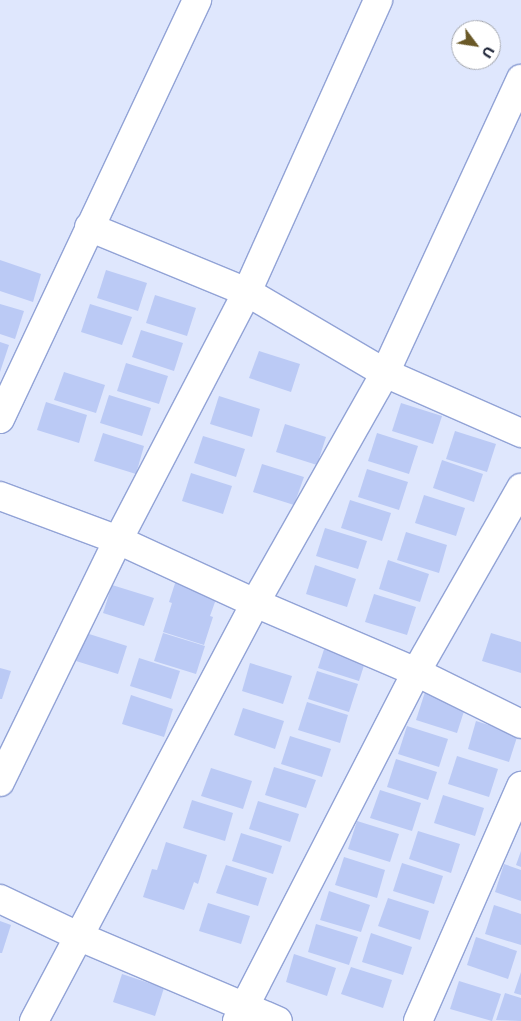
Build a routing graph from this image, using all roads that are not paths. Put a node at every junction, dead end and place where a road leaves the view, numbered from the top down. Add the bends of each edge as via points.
1 (197, 0) edge
2 (378, 0) edge
3 (521, 79) edge
4 (89, 227) junction
5 (247, 292) junction
6 (385, 373) junction
7 (0, 419) edge
8 (521, 433) edge
9 (521, 488) edge
10 (0, 496) edge
11 (118, 540) junction
12 (255, 603) junction
13 (416, 672) junction
14 (521, 724) edge
15 (0, 782) edge
16 (521, 786) edge
17 (0, 899) edge
18 (78, 936) junction
19 (240, 1014) edge
20 (34, 1021) edge
21 (278, 1021) edge
22 (418, 1021) edge

1 - 4 street
2 - 5 street
3 - 6 street
4 - 5 street
4 - 7 street
5 - 6 street
5 - 11 street
6 - 8 street
6 - 12 street
9 - 13 street
10 - 11 street
11 - 12 street
11 - 15 street
12 - 13 street
12 - 18 street
13 - 14 street
13 - 19 street
16 - 22 street
17 - 18 street
18 - 19 street
18 - 20 street
19 - 21 street

